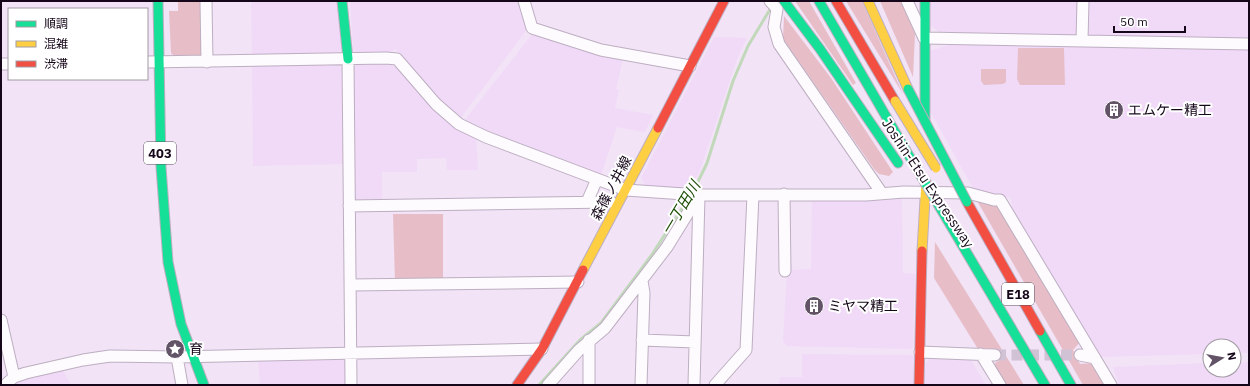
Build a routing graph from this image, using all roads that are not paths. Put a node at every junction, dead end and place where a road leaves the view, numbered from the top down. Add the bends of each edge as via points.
1 (158, 1) edge
2 (206, 1) edge
3 (342, 1) edge
4 (524, 1) edge
5 (724, 1) edge
6 (819, 1) edge
7 (836, 1) edge
8 (868, 1) edge
9 (907, 1) edge
10 (925, 1) edge
11 (1083, 1) edge
12 (776, 3) edge
13 (924, 38) junction
14 (1082, 40) junction
15 (1249, 44) edge
16 (348, 59) junction
17 (159, 61) junction
18 (148, 62) edge
19 (207, 62) junction
20 (690, 66) junction
21 (900, 166) dead end
22 (597, 179) junction
23 (911, 182) dead end
24 (626, 190) junction
25 (881, 192) junction
26 (926, 192) junction
27 (784, 194) junction
28 (695, 195) junction
29 (753, 195) junction
30 (587, 202) junction
31 (611, 202) dead end
32 (964, 205) junction
33 (349, 206) junction
34 (939, 221) junction
35 (785, 271) dead end
36 (642, 281) junction
37 (578, 282) junction
38 (350, 285) junction
39 (1, 320) edge
40 (589, 340) junction
41 (642, 340) junction
42 (695, 342) junction
43 (542, 349) junction
44 (920, 352) junction
45 (350, 354) junction
46 (981, 354) junction
47 (995, 355) tunnel mouth
48 (1080, 355) tunnel mouth
49 (190, 356) junction
50 (177, 357) junction
51 (1095, 358) junction
52 (14, 377) junction
53 (5, 385) edge
54 (182, 385) edge
55 (204, 385) edge
56 (351, 385) edge
57 (517, 385) edge
58 (548, 385) edge
59 (589, 385) edge
60 (641, 385) edge
61 (694, 385) edge
62 (715, 385) edge
63 (919, 385) edge
64 (1000, 385) edge
65 (1041, 385) edge
66 (1045, 385) edge
67 (1066, 385) edge
68 (1071, 385) edge
69 (1111, 385) edge

1 - 17 main road
2 - 19 street
3 - 16 main road
4 - 20 street via 532,28 601,50
5 - 20 main road, 森篠ノ井線
6 - 34 main road, Joshin-Etsu Expressway / E18, bridge via 905,149
7 - 32 main road, Joshin-Etsu Expressway / E18, bridge via 942,178
8 - 32 main road, Joshin-Etsu Expressway / E18, bridge
9 - 13 street
10 - 13 main road
11 - 14 street
12 - 21 main road, Joshin-Etsu Expressway via 794,13
12 - 25 street via 774,27 779,44
13 - 14 street
13 - 26 main road
14 - 15 street
16 - 19 street
16 - 22 street via 397,60 436,104 459,124 486,137
16 - 33 street
17 - 18 street
17 - 19 street
17 - 49 main road via 159,77 167,106 168,200 163,229 172,286
20 - 24 main road, 森篠ノ井線
22 - 24 street
22 - 30 street
23 - 34 main road, Joshin-Etsu Expressway / E18
24 - 28 street
24 - 37 main road, 森篠ノ井線
25 - 26 street
25 - 27 street
26 - 44 main road via 922,216
26 - 51 street via 968,193 1000,200
27 - 29 street
27 - 35 street
28 - 29 street
28 - 36 street via 667,247
28 - 42 street
29 - 62 street via 746,350
30 - 31 street
30 - 33 street
32 - 67 main road, Joshin-Etsu Expressway / E18
32 - 68 main road, Joshin-Etsu Expressway / E18
33 - 38 street
34 - 65 main road, Joshin-Etsu Expressway / E18
34 - 66 main road, Joshin-Etsu Expressway / E18
36 - 40 street via 605,328
36 - 41 street
37 - 38 street
37 - 43 main road, 森篠ノ井線
38 - 45 street
39 - 52 street
40 - 58 street
40 - 59 street
41 - 42 street
41 - 60 street
42 - 61 street
43 - 45 street
43 - 57 main road, 森篠ノ井線
44 - 46 street
44 - 63 main road
45 - 49 street
45 - 56 street
46 - 47 street
46 - 64 street
48 - 51 street
49 - 50 street
49 - 55 main road
50 - 52 street via 110,356
50 - 54 street
51 - 69 street
52 - 53 street

